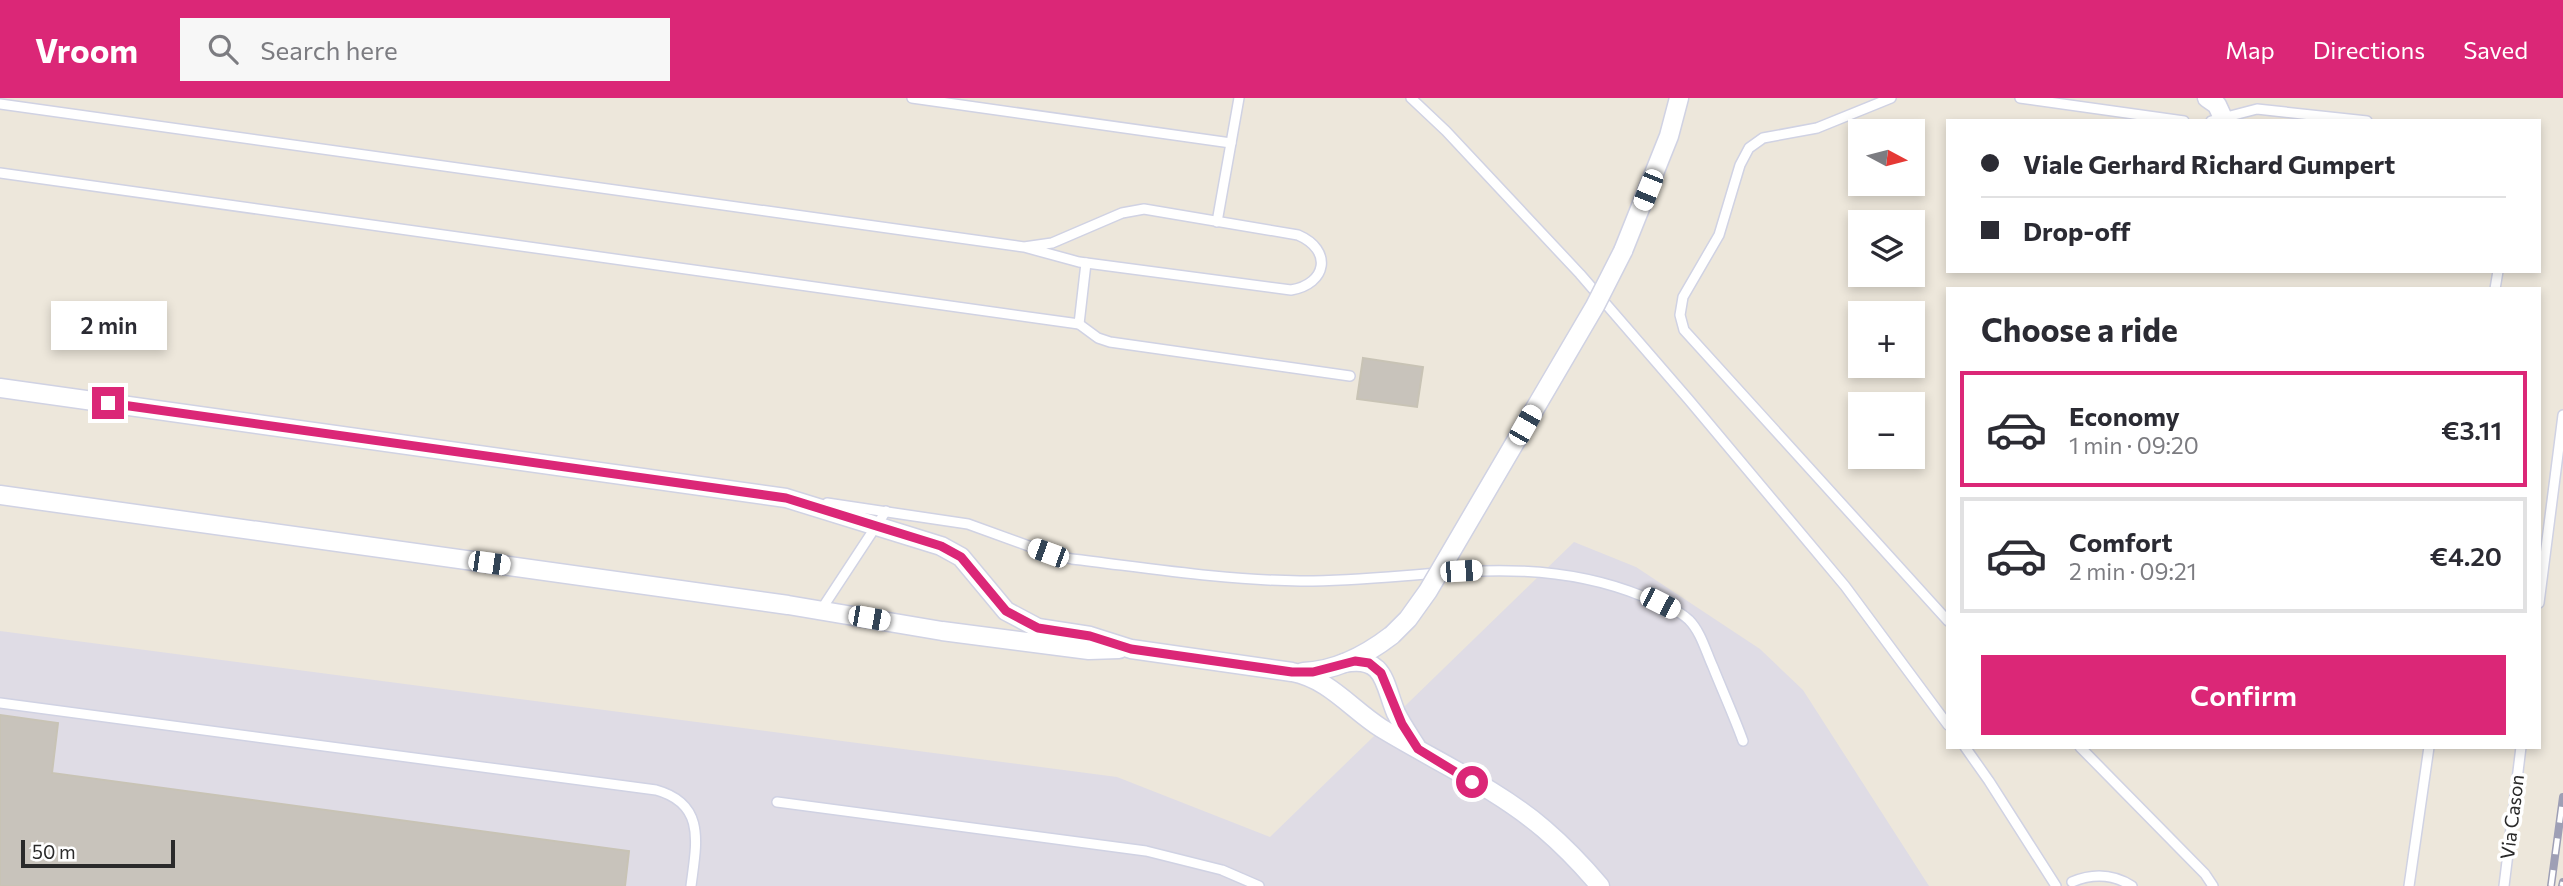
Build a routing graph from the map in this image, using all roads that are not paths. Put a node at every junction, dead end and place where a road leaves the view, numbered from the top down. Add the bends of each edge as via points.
1 (912, 98) edge
2 (1239, 98) edge
3 (1411, 98) edge
4 (1679, 98) edge
5 (1891, 98) edge
6 (2020, 98) edge
7 (2207, 98) edge
8 (0, 104) edge
9 (2171, 119) edge
10 (2217, 119) edge
11 (2220, 119) edge
12 (2349, 119) edge
13 (1231, 143) junction
14 (0, 173) edge
15 (1217, 222) junction
16 (1024, 247) junction
17 (1086, 263) junction
18 (1079, 324) junction
19 (1350, 376) dead end
20 (0, 388) edge
21 (2563, 415) edge
22 (0, 495) edge
23 (882, 518) junction
24 (2541, 587) edge
25 (821, 610) junction
26 (1946, 619) edge
27 (1131, 649) junction
28 (1345, 663) junction
29 (1292, 672) junction
30 (0, 703) edge
31 (1946, 721) edge
32 (1743, 741) dead end
33 (1418, 749) junction
34 (1966, 749) edge
35 (2082, 749) edge
36 (2429, 749) edge
37 (2521, 749) edge
38 (776, 803) dead end
39 (2072, 882) dead end
40 (691, 886) edge
41 (1259, 886) edge
42 (1600, 886) edge
43 (2056, 886) edge
44 (2133, 886) edge
45 (2213, 886) edge
46 (2409, 886) edge
47 (2504, 886) edge

1 - 13 lane
2 - 13 lane
3 - 31 lane via 1580,274 1689,400 1845,586
4 - 28 street, bridge via 1669,136 1623,251 1428,592 1392,635
5 - 26 lane via 1817,128 1763,138 1749,148 1719,235 1683,297 1680,315 1684,330
6 - 9 lane
7 - 10 street via 2217,105
8 - 16 lane
11 - 12 lane via 2257,109
13 - 15 lane
14 - 18 lane
15 - 16 lane via 1134,209 1052,243
15 - 17 lane via 1308,240 1321,256 1318,277 1302,288 1291,289
16 - 17 lane
17 - 18 lane
18 - 19 lane via 1110,342
20 - 23 street via 786,498
21 - 24 lane
22 - 25 street
23 - 25 lane
23 - 27 street via 961,557 993,598 1021,620
23 - 32 lane via 968,524 1072,559 1241,579 1302,581 1486,569 1586,578 1637,594 1687,618 1701,640
25 - 27 street via 1089,650
27 - 29 street
28 - 29 street via 1313,672
28 - 33 street via 1362,661 1381,673
29 - 33 street via 1322,682
30 - 40 lane via 656,790 676,797 691,813 696,842
33 - 42 street via 1542,828
34 - 43 lane
35 - 45 lane
36 - 46 lane
37 - 47 lane, Via Cason
38 - 41 lane via 1146,851 1222,870
39 - 44 lane via 2107,876

